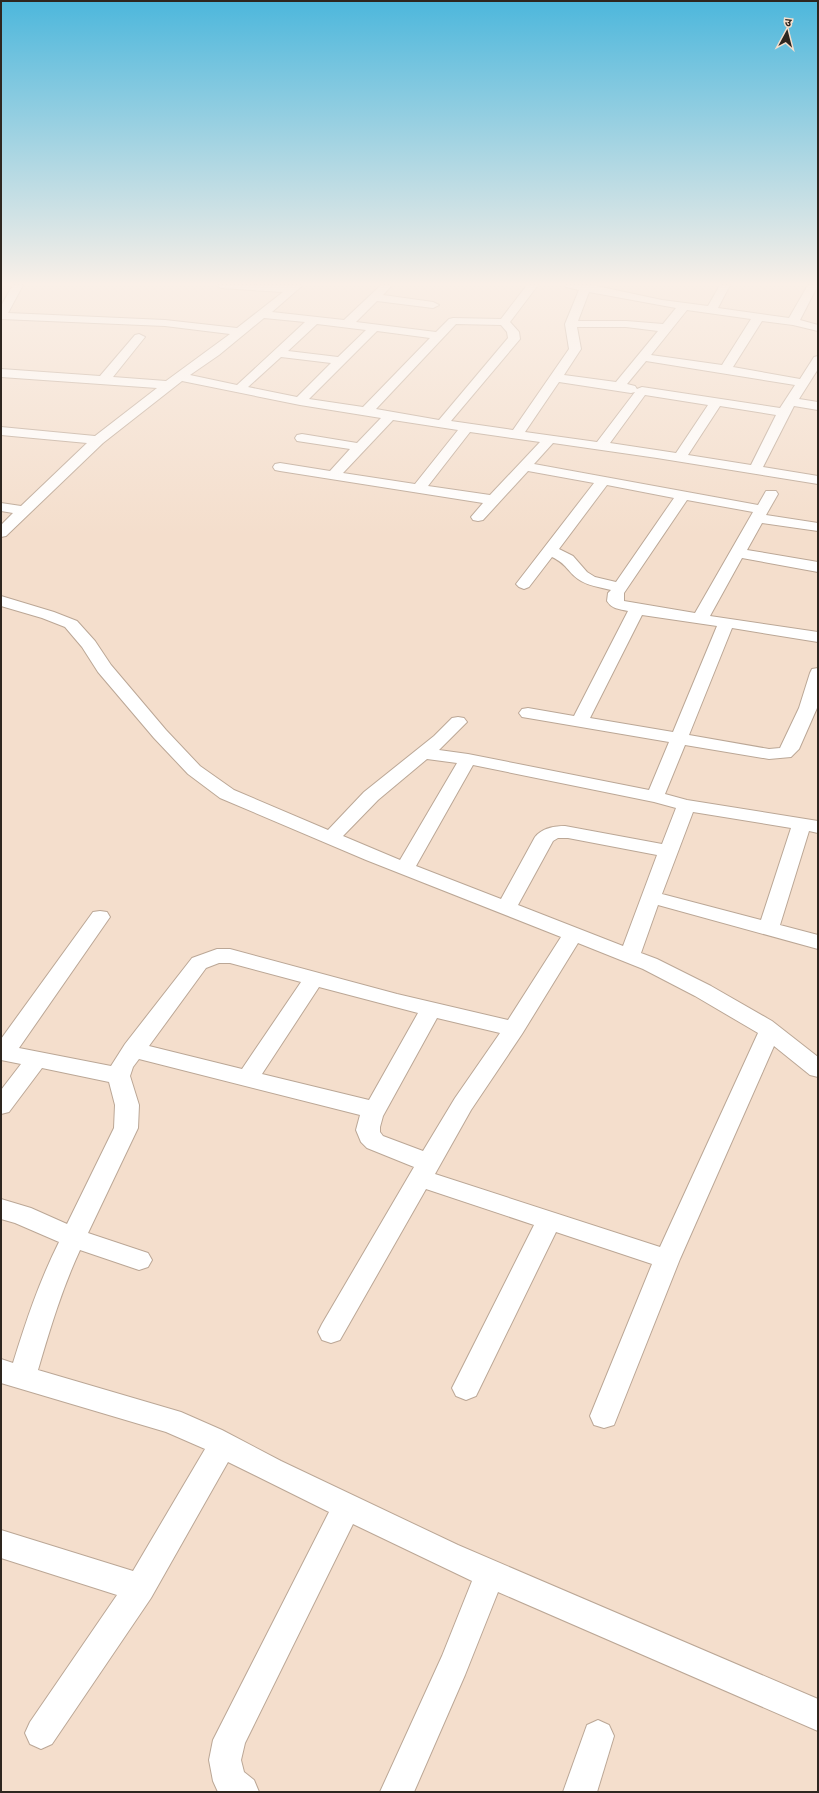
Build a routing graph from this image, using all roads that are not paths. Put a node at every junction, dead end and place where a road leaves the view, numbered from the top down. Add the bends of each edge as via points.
1 (113, 369) edge
2 (191, 369) edge
3 (262, 369) edge
4 (332, 369) edge
5 (408, 369) edge
6 (489, 369) edge
7 (562, 369) edge
8 (633, 369) edge
9 (725, 369) edge
10 (814, 369) edge
11 (1, 373) edge
12 (180, 377) junction
13 (556, 378) junction
14 (104, 380) junction
15 (803, 383) junction
16 (169, 385) junction
17 (619, 386) junction
18 (239, 389) junction
19 (642, 391) junction
20 (300, 401) junction
21 (716, 402) junction
22 (818, 406) edge
23 (788, 407) junction
24 (366, 412) junction
25 (390, 416) junction
26 (442, 424) junction
27 (466, 428) junction
28 (1, 431) edge
29 (517, 434) junction
30 (302, 438) dead end
31 (550, 439) junction
32 (98, 440) junction
33 (600, 446) junction
34 (360, 447) junction
35 (679, 458) junction
36 (524, 466) junction
37 (280, 468) dead end
38 (755, 470) junction
39 (332, 476) junction
40 (818, 480) edge
41 (603, 481) junction
42 (418, 489) junction
43 (771, 494) dead end
44 (683, 495) junction
45 (493, 500) junction
46 (1, 507) edge
47 (24, 510) junction
48 (760, 514) junction
49 (478, 517) dead end
50 (818, 527) edge
51 (1, 532) edge
52 (549, 550) junction
53 (738, 553) junction
54 (818, 567) edge
55 (524, 584) dead end
56 (619, 587) junction
57 (1, 601) edge
58 (637, 609) junction
59 (700, 619) junction
60 (726, 623) junction
61 (818, 637) edge
62 (818, 673) edge
63 (813, 708) edge
64 (528, 713) dead end
65 (458, 722) dead end
66 (579, 722) junction
67 (679, 739) junction
68 (422, 753) junction
69 (468, 759) junction
70 (655, 797) junction
71 (686, 804) junction
72 (810, 826) edge
73 (331, 838) junction
74 (668, 851) junction
75 (404, 868) junction
76 (651, 897) junction
77 (506, 908) junction
78 (100, 917) dead end
79 (769, 928) junction
80 (573, 934) junction
81 (818, 942) edge
82 (629, 956) junction
83 (314, 979) junction
84 (431, 1009) junction
85 (514, 1029) junction
86 (770, 1031) junction
87 (133, 1050) junction
88 (2, 1052) edge
89 (37, 1059) junction
90 (818, 1069) edge
91 (119, 1076) junction
92 (248, 1078) junction
93 (1, 1106) edge
94 (375, 1110) junction
95 (424, 1170) junction
96 (1, 1209) edge
97 (550, 1220) junction
98 (73, 1238) junction
99 (139, 1260) dead end
100 (667, 1260) junction
101 (331, 1332) dead end
102 (11, 1374) edge
103 (466, 1388) dead end
104 (604, 1416) dead end
105 (223, 1444) junction
106 (347, 1507) junction
107 (1, 1544) edge
108 (490, 1574) junction
109 (140, 1588) junction
110 (818, 1715) edge
111 (41, 1732) dead end
112 (598, 1736) dead end
113 (242, 1792) edge
114 (397, 1792) edge
115 (580, 1792) edge

1 - 14 street
2 - 12 street
3 - 18 street
4 - 20 street
5 - 24 street
6 - 26 street
7 - 13 street
8 - 17 street
9 - 15 street
10 - 15 street
11 - 14 street
12 - 16 street
12 - 18 street
13 - 17 street
13 - 29 street
14 - 16 street
15 - 23 street
16 - 32 street
17 - 19 street
18 - 20 street
19 - 21 street
19 - 33 street
20 - 24 street
21 - 23 street
21 - 35 street
22 - 23 street
23 - 38 street
24 - 25 street
25 - 26 street
25 - 34 street
26 - 27 street
27 - 29 street
27 - 42 street
28 - 32 street
29 - 31 street
30 - 34 street
31 - 33 street
31 - 36 street
32 - 47 street
33 - 35 street
34 - 39 street
35 - 38 street
36 - 41 street
36 - 45 street
37 - 39 street
38 - 40 street
39 - 42 street
41 - 44 street
41 - 52 street
42 - 45 street
43 - 48 street
44 - 48 street
44 - 56 street
45 - 49 street
46 - 47 street
47 - 51 street
48 - 50 street
48 - 53 street
52 - 55 street
52 - 56 street via 568,560 590,580
53 - 54 street
53 - 59 street
56 - 58 street via 615,601
57 - 73 street via 71,624 89,644 104,668 160,734 194,770 227,794
58 - 59 street
58 - 66 street
59 - 60 street
60 - 61 street
60 - 67 street
62 - 63 street
63 - 67 street via 790,749 785,753 769,754
64 - 66 street
65 - 68 street
66 - 67 street
67 - 70 street
68 - 69 street
68 - 73 street via 371,796
69 - 70 street
69 - 75 street
70 - 71 street
71 - 72 street
71 - 74 street
72 - 79 street
73 - 75 street
74 - 76 street
74 - 77 street via 560,831 551,833 545,837
75 - 77 street
76 - 79 street
76 - 82 street
77 - 80 street
78 - 88 street
79 - 81 street
80 - 82 street
80 - 85 street
82 - 86 street via 703,991
83 - 84 street
83 - 87 street via 230,956 207,959 199,963
83 - 92 street
84 - 85 street
84 - 94 street
85 - 95 street via 463,1104
86 - 90 street
86 - 100 street
87 - 91 street
87 - 92 street
88 - 89 street
89 - 91 street
89 - 93 street
91 - 98 street via 127,1105 126,1128
92 - 94 street
94 - 95 street via 366,1129 368,1137
95 - 97 street
95 - 101 street
96 - 98 street via 22,1215
97 - 100 street
97 - 103 street
98 - 99 street
98 - 102 street via 43,1309
100 - 104 street
102 - 105 street via 170,1421
105 - 106 street
105 - 109 street
106 - 108 street
106 - 113 street via 229,1740 225,1760 230,1781
107 - 109 street
108 - 110 street
108 - 114 street via 454,1664
109 - 111 street
112 - 115 street

